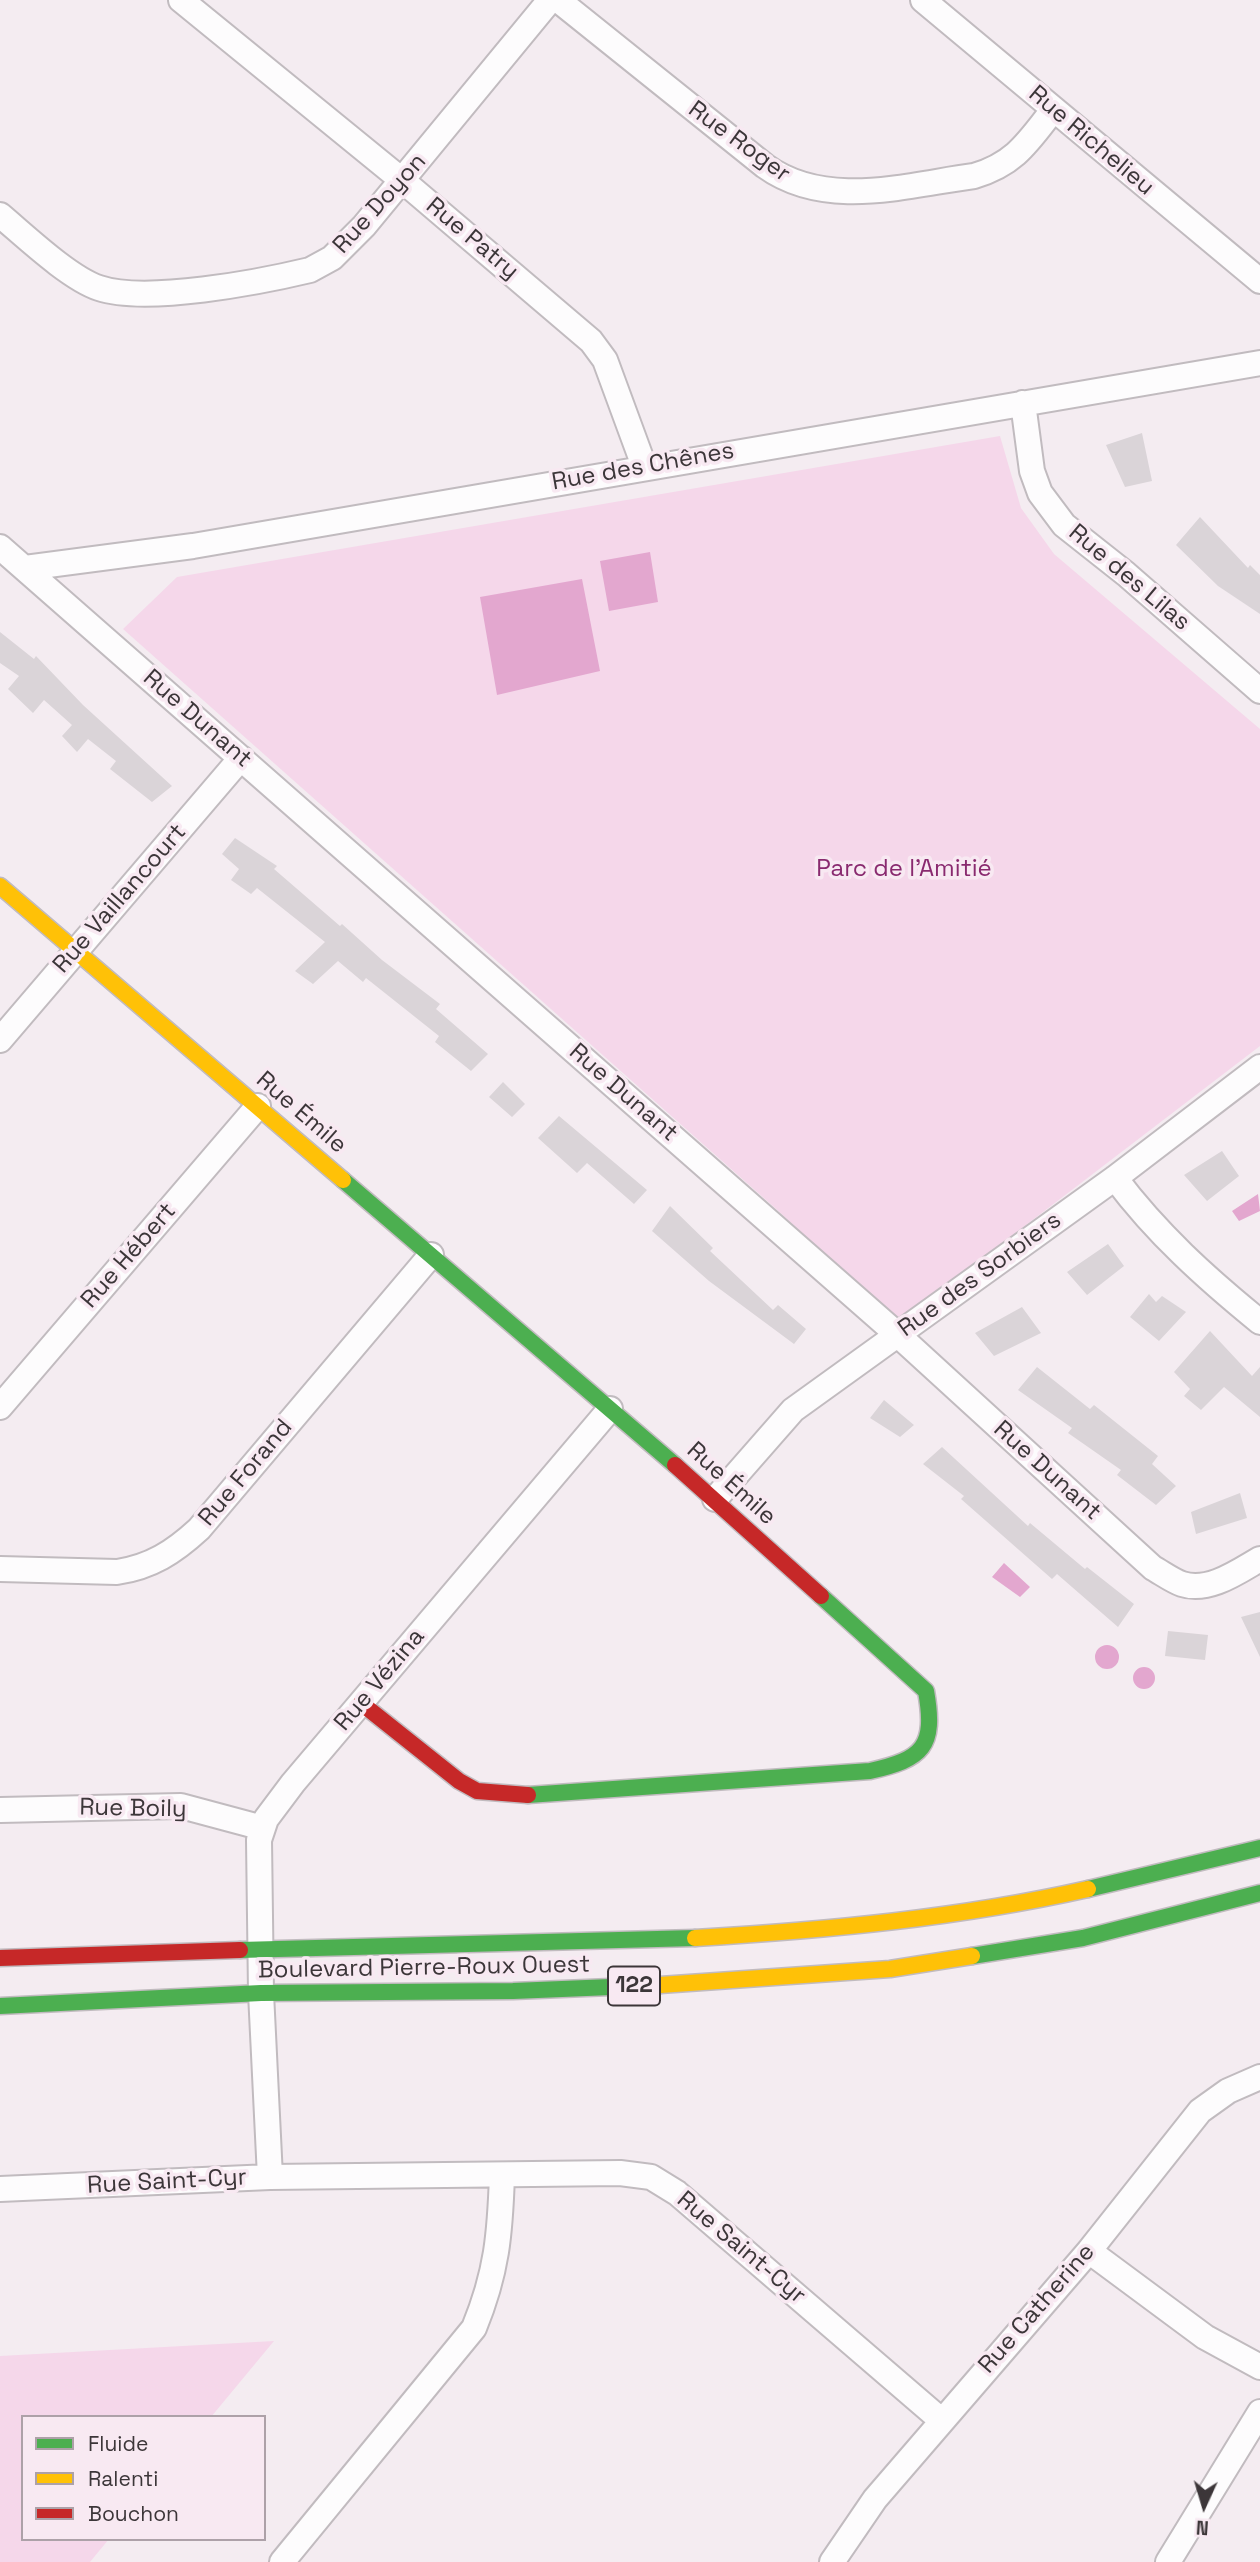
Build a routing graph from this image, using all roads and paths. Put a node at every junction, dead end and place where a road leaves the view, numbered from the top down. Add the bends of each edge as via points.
1 (181, 0) edge
2 (550, 0) edge
3 (558, 0) edge
4 (923, 0) edge
5 (1053, 110) junction
6 (403, 181) junction
7 (0, 215) edge
8 (1260, 281) edge
9 (1260, 363) edge
10 (1023, 403) junction
11 (643, 466) junction
12 (0, 547) edge
13 (25, 569) junction
14 (1260, 691) edge
15 (241, 758) junction
16 (0, 886) edge
17 (77, 950) junction
18 (0, 1040) edge
19 (1260, 1067) edge
20 (258, 1106) junction
21 (1115, 1178) junction
22 (431, 1255) junction
23 (1260, 1322) edge
24 (898, 1335) junction
25 (0, 1407) edge
26 (610, 1409) junction
27 (715, 1499) junction
28 (1260, 1559) edge
29 (0, 1569) edge
30 (361, 1703) junction
31 (0, 1810) edge
32 (263, 1828) junction
33 (1260, 1847) edge
34 (1260, 1893) edge
35 (259, 1948) junction
36 (0, 1958) edge
37 (261, 1993) junction
38 (0, 2006) edge
39 (1260, 2077) edge
40 (502, 2175) junction
41 (270, 2177) junction
42 (0, 2189) edge
43 (1089, 2251) junction
44 (1260, 2367) edge
45 (1260, 2412) edge
46 (941, 2420) junction
47 (282, 2562) edge
48 (832, 2562) edge
49 (1168, 2562) edge

1 - 6 street, Rue Patry
2 - 6 street, Rue Doyon
3 - 5 street, Rue Roger via 783,179 822,190 856,192 993,170 1021,150
4 - 5 street, Rue Richelieu
5 - 8 street, Rue Richelieu
6 - 7 street, Rue Doyon via 348,243 310,270 161,294 130,296 96,288
6 - 11 street, Rue Patry via 591,341 605,360
9 - 10 street, Rue des Chênes
10 - 11 street, Rue des Chênes
10 - 14 street, Rue des Lilas via 1032,471 1040,493 1064,525
11 - 13 street, Rue des Chênes via 206,544
12 - 13 street, Rue Dunant
13 - 15 street, Rue Dunant
15 - 17 street, Rue Vaillancourt
15 - 24 street, Rue Dunant
16 - 17 main road, Rue Émile
17 - 18 street, Rue Vaillancourt
17 - 20 main road, Rue Émile
19 - 21 street, Rue des Sorbiers
20 - 22 main road, Rue Émile
20 - 25 street, Rue Hébert
21 - 23 street via 1197,1271
21 - 24 street, Rue des Sorbiers
22 - 26 main road, Rue Émile
22 - 29 street, Rue Forand via 199,1529 173,1553 117,1572
24 - 27 street, Rue des Sorbiers via 793,1410
24 - 28 street, Rue Dunant via 1153,1568 1183,1585 1202,1586
26 - 27 main road, Rue Émile
26 - 30 street, Rue Vézina
27 - 30 main road, Rue Émile via 926,1691 930,1734 907,1764 870,1771 493,1795 444,1771
30 - 32 street, Rue Vézina via 293,1783
31 - 32 street, Rue Boily via 181,1806
32 - 35 street, Rue Vézina via 259,1840
33 - 35 main road, Boulevard Pierre-Roux Ouest / 122 via 1086,1890 901,1922 736,1937
34 - 37 main road, Boulevard Pierre-Roux Ouest / 122 via 1083,1938 890,1969 743,1982 513,1991
35 - 36 main road, Boulevard Pierre-Roux Ouest / 122
35 - 37 street, Rue Vézina
37 - 38 main road, Boulevard Pierre-Roux Ouest / 122
37 - 41 street, Rue Vézina
39 - 43 street, Rue Catherine via 1200,2110
40 - 41 street, Rue Saint-Cyr
40 - 46 street, Rue Saint-Cyr via 620,2173 651,2177 677,2193
40 - 47 street via 499,2247 474,2328
41 - 42 street, Rue Saint-Cyr
43 - 44 street via 1205,2337
43 - 46 street, Rue Catherine
45 - 49 street
46 - 48 street, Rue Catherine via 875,2499

